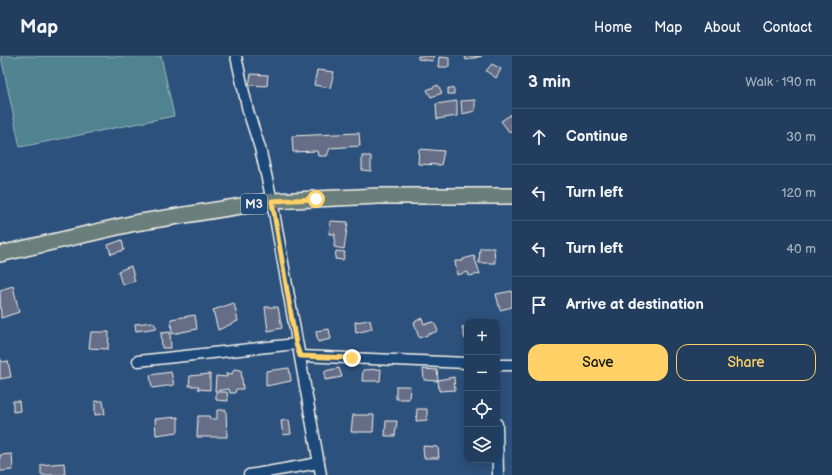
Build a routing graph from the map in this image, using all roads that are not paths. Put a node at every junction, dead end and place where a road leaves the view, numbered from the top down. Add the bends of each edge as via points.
1 (236, 56) edge
2 (512, 196) edge
3 (272, 201) junction
4 (0, 254) edge
5 (296, 344) junction
6 (300, 356) junction
7 (138, 361) dead end
8 (464, 363) edge
9 (500, 365) edge
10 (512, 365) edge
11 (497, 427) edge
12 (319, 463) junction
13 (249, 475) edge
14 (321, 475) edge
15 (498, 475) edge

1 - 3 street
2 - 3 main road, M3 via 379,196
3 - 4 main road, M3 via 135,223
3 - 5 street
5 - 6 street
5 - 7 street
6 - 8 street
6 - 12 street
9 - 10 street
11 - 15 street
12 - 13 street
12 - 14 street

